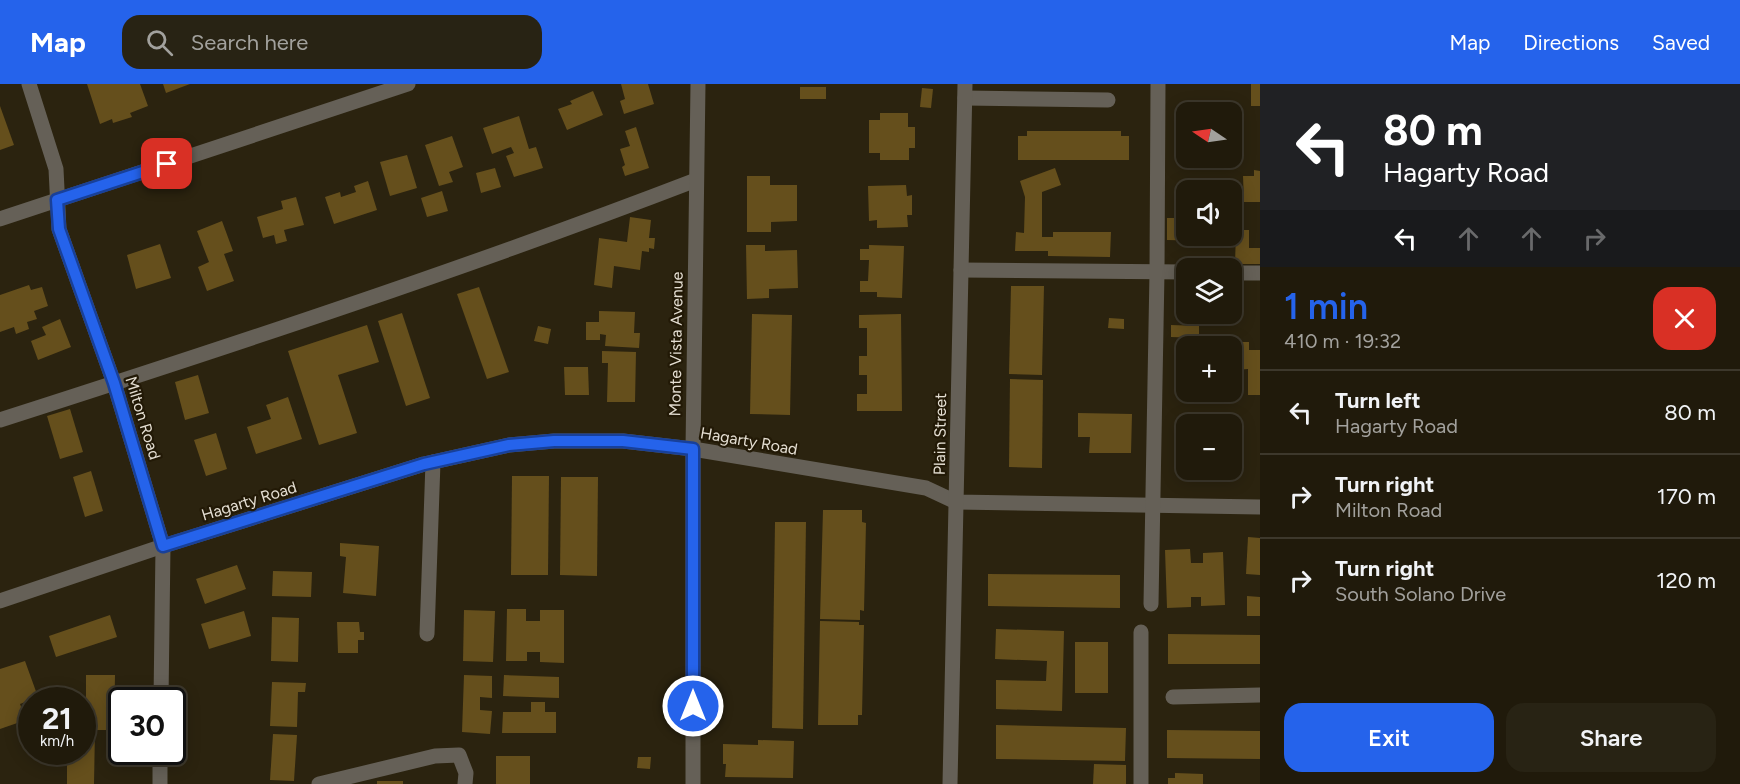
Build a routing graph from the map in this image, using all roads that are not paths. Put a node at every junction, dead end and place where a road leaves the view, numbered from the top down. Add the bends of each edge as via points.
1 (29, 84) edge
2 (408, 84) edge
3 (698, 84) edge
4 (1158, 84) edge
5 (965, 91) edge
6 (1108, 100) dead end
7 (696, 180) junction
8 (57, 200) junction
9 (0, 219) edge
10 (961, 270) junction
11 (1157, 272) junction
12 (1176, 272) edge
13 (1242, 273) edge
14 (1260, 273) edge
15 (114, 383) junction
16 (0, 420) edge
17 (693, 449) junction
18 (433, 462) junction
19 (956, 502) junction
20 (1154, 506) junction
21 (1260, 507) edge
22 (163, 546) junction
23 (0, 601) edge
24 (1151, 604) dead end
25 (1142, 633) dead end
26 (427, 634) dead end
27 (161, 687) edge
28 (1260, 695) edge
29 (1173, 696) dead end
30 (160, 765) edge
31 (465, 778) edge
32 (160, 784) edge
33 (319, 784) edge
34 (693, 784) edge
35 (950, 784) edge
36 (1141, 784) edge

1 - 8 street, Milton Road via 56,169
2 - 8 street
3 - 7 street, Monte Vista Avenue
4 - 11 street
5 - 6 street
5 - 10 street, Plain Street
7 - 15 street via 552,235
7 - 17 street, Monte Vista Avenue
8 - 9 street
8 - 15 street, Milton Road via 59,229
10 - 11 street
10 - 19 street, Plain Street
11 - 12 street
11 - 20 street
13 - 14 street
15 - 16 street
15 - 22 street, Milton Road
17 - 18 street, Hagarty Road via 623,441 554,441 509,445
17 - 19 street, Hagarty Road via 926,488
17 - 34 street, Monte Vista Avenue
18 - 22 street, Hagarty Road
18 - 26 street
19 - 20 street, Hagarty Road
19 - 35 street, Plain Street
20 - 21 street, Hagarty Road
20 - 24 street
22 - 23 street, Hagarty Road
22 - 27 street, Milton Road
25 - 36 street
28 - 29 street
30 - 32 street
31 - 33 street via 459,755 435,756

